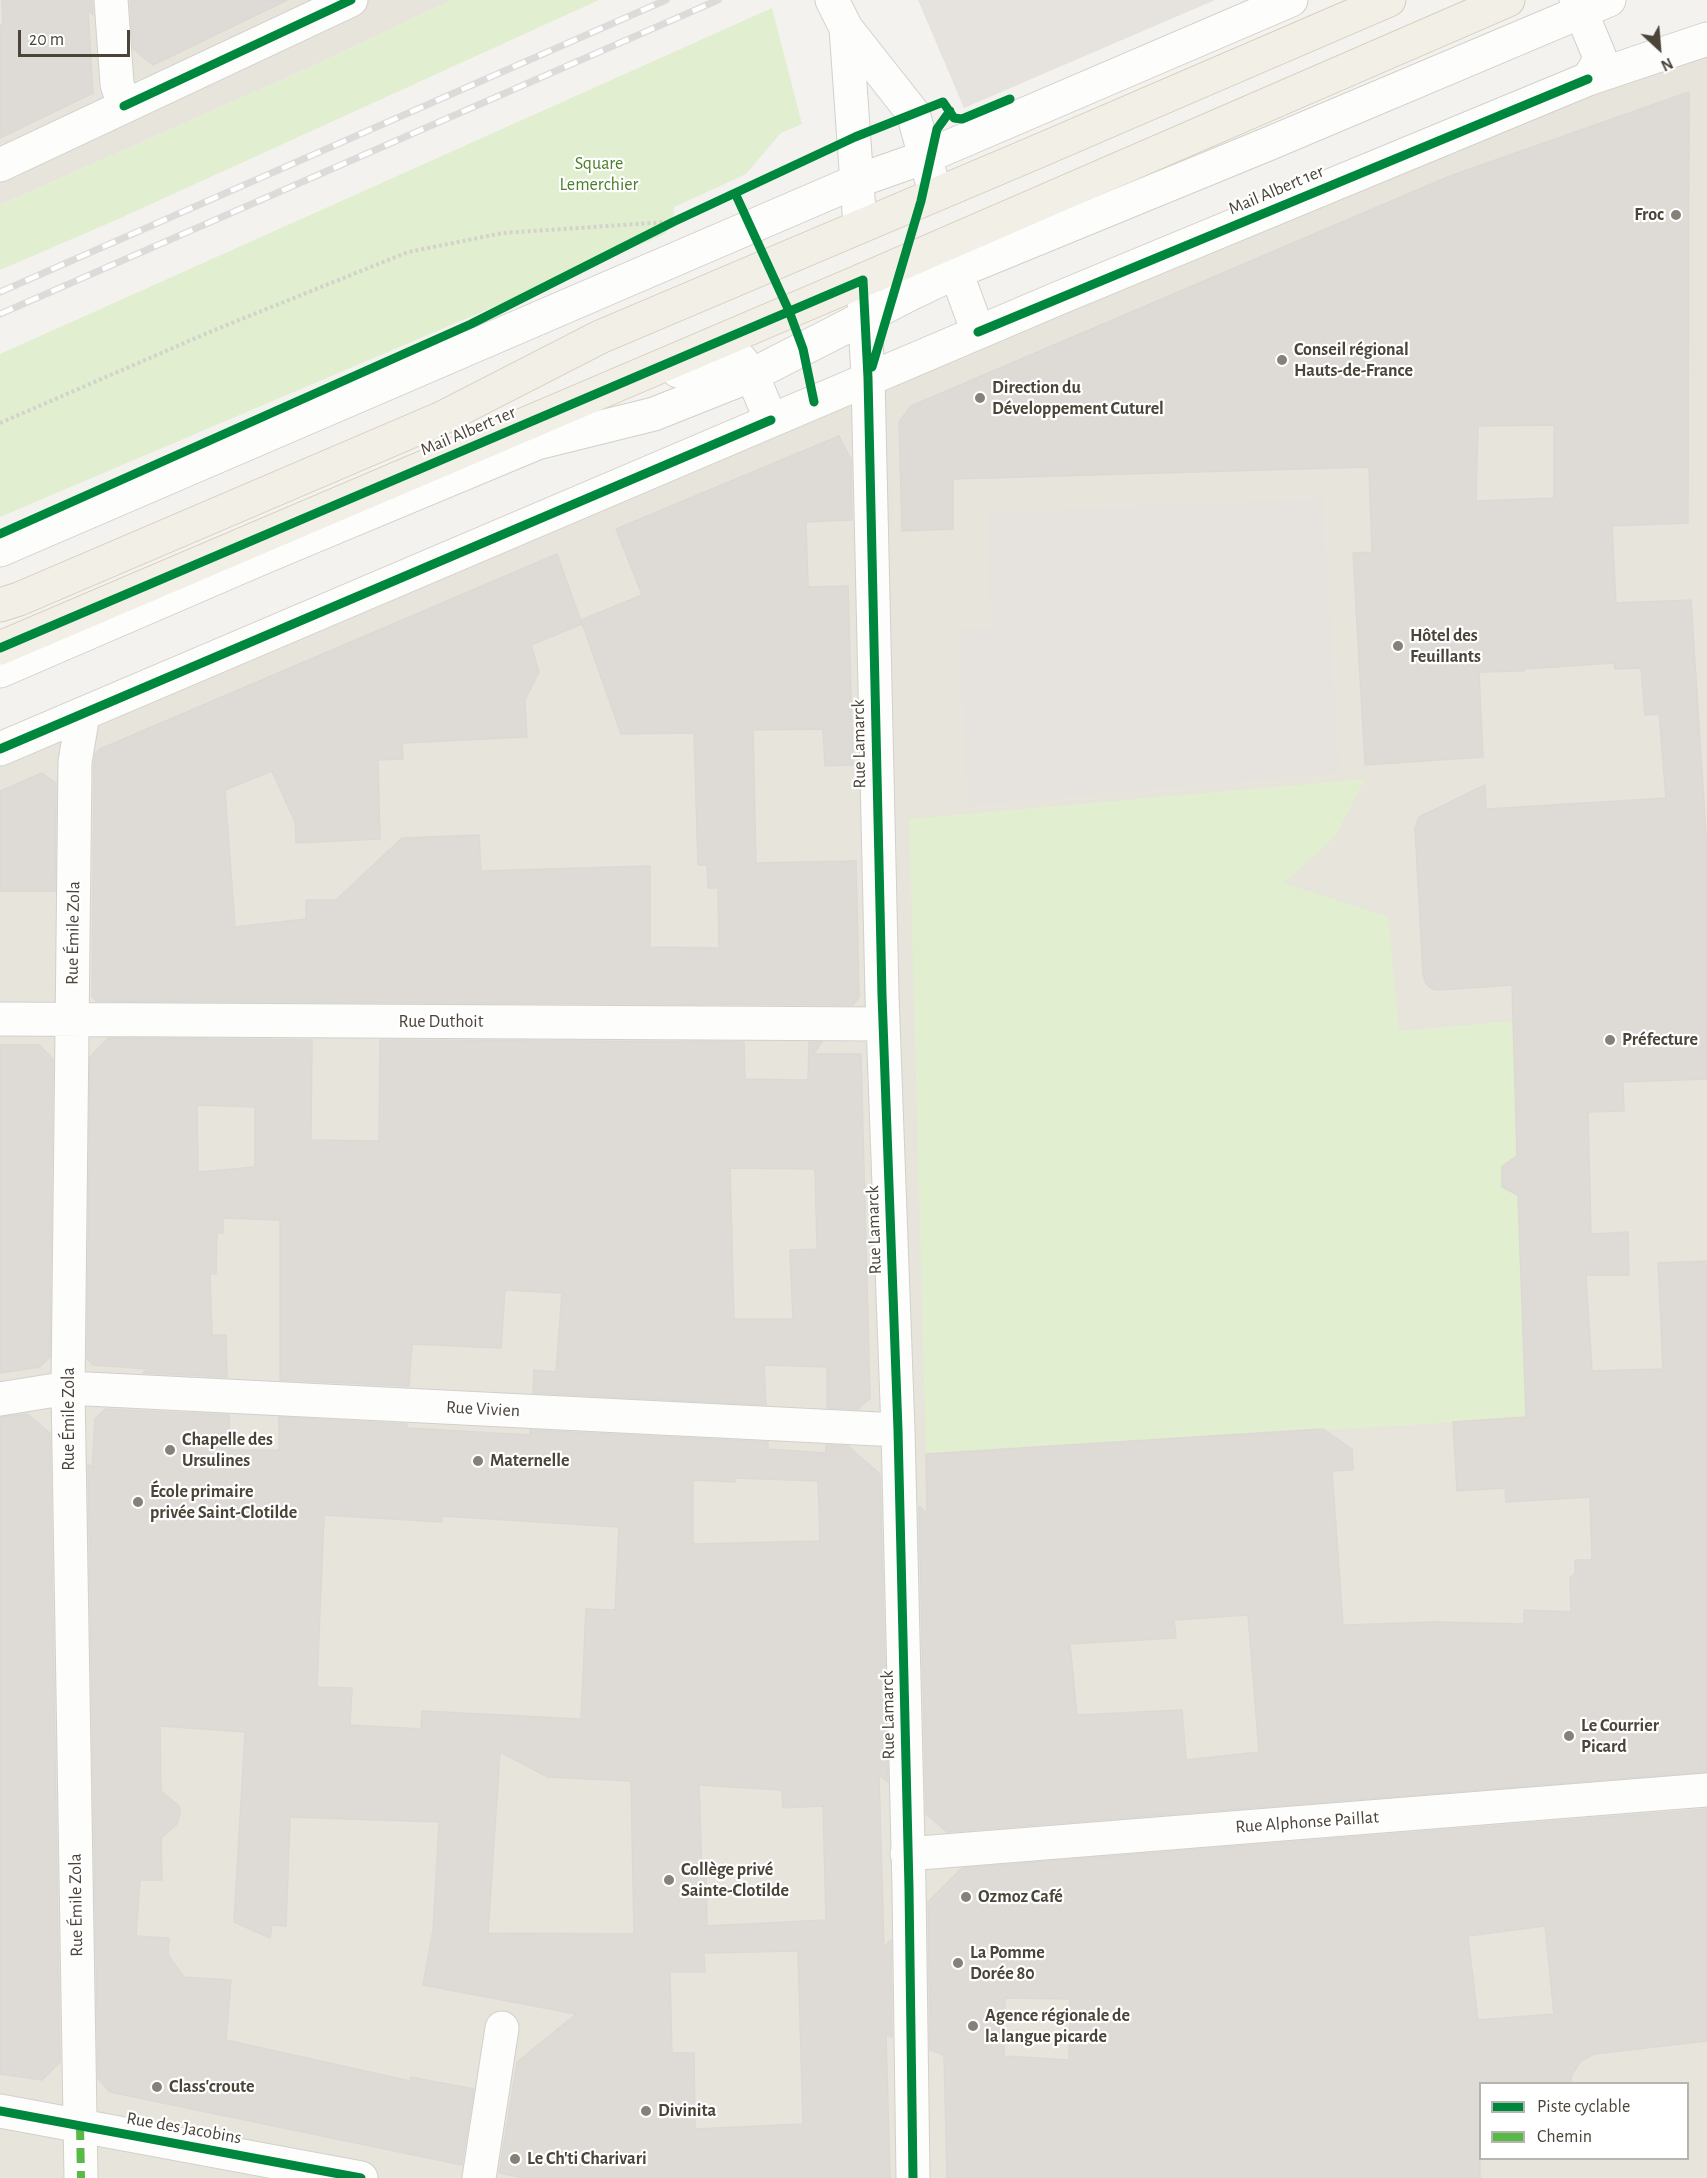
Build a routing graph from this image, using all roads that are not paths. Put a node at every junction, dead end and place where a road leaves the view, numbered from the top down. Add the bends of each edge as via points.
1 (111, 0) edge
2 (351, 0) edge
3 (1291, 0) edge
4 (1389, 0) edge
5 (1508, 0) edge
6 (1589, 4) edge
7 (839, 14) edge
8 (1707, 39) edge
9 (1588, 79) junction
10 (124, 106) junction
11 (925, 157) junction
12 (0, 165) edge
13 (857, 182) junction
14 (935, 195) junction
15 (860, 226) junction
16 (952, 258) junction
17 (863, 280) junction
18 (864, 317) junction
19 (978, 332) junction
20 (752, 375) junction
21 (868, 378) junction
22 (540, 418) junction
23 (771, 420) junction
24 (0, 550) edge
25 (0, 605) edge
26 (0, 648) edge
27 (0, 671) edge
28 (82, 714) junction
29 (0, 749) edge
30 (0, 1019) edge
31 (71, 1020) junction
32 (883, 1024) junction
33 (68, 1388) junction
34 (0, 1399) edge
35 (898, 1430) junction
36 (1707, 1791) edge
37 (907, 1854) junction
38 (502, 2028) dead end
39 (0, 2111) edge
40 (80, 2126) junction
41 (351, 2177) edge
42 (81, 2178) edge
43 (479, 2178) edge
44 (913, 2178) edge

1 - 10 street via 117,84
2 - 10 street
3 - 11 street
4 - 14 main road, Mail Albert 1er
5 - 16 main road, Mail Albert 1er
6 - 9 street via 1599,54
6 - 16 street
7 - 11 street via 913,113
7 - 13 street
8 - 9 street, Mail Albert 1er
9 - 19 street, Mail Albert 1er
10 - 12 street
11 - 13 street
11 - 14 street
13 - 15 street
13 - 24 street
14 - 15 main road, Mail Albert 1er
14 - 16 main road
15 - 17 main road
15 - 25 main road, Mail Albert 1er via 600,337 442,418
16 - 17 main road, Mail Albert 1er
16 - 18 street
16 - 19 street
17 - 18 street, Rue Lamarck
17 - 22 main road, Mail Albert 1er
18 - 20 street
18 - 21 street, Rue Lamarck
19 - 21 street, Mail Albert 1er
20 - 22 street, Mail Albert 1er via 740,359 711,359
20 - 23 street
20 - 27 street via 654,414 537,443
21 - 23 street, Mail Albert 1er
21 - 32 street, Rue Lamarck
22 - 26 main road, Mail Albert 1er
23 - 28 street, Mail Albert 1er
28 - 29 street, Mail Albert 1er
28 - 31 street, Rue Émile Zola via 75,762
30 - 31 street, Rue Duthoit
31 - 32 street, Rue Duthoit
31 - 33 street, Rue Émile Zola
32 - 35 street, Rue Lamarck
33 - 34 street, Rue Vivien
33 - 35 street, Rue Vivien
33 - 40 street, Rue Émile Zola
35 - 37 street, Rue Lamarck
36 - 37 street, Rue Alphonse Paillat
37 - 44 street, Rue Lamarck
38 - 43 street
39 - 40 street, Rue des Jacobins
40 - 41 street, Rue des Jacobins
40 - 42 street, Rue Émile Zola

